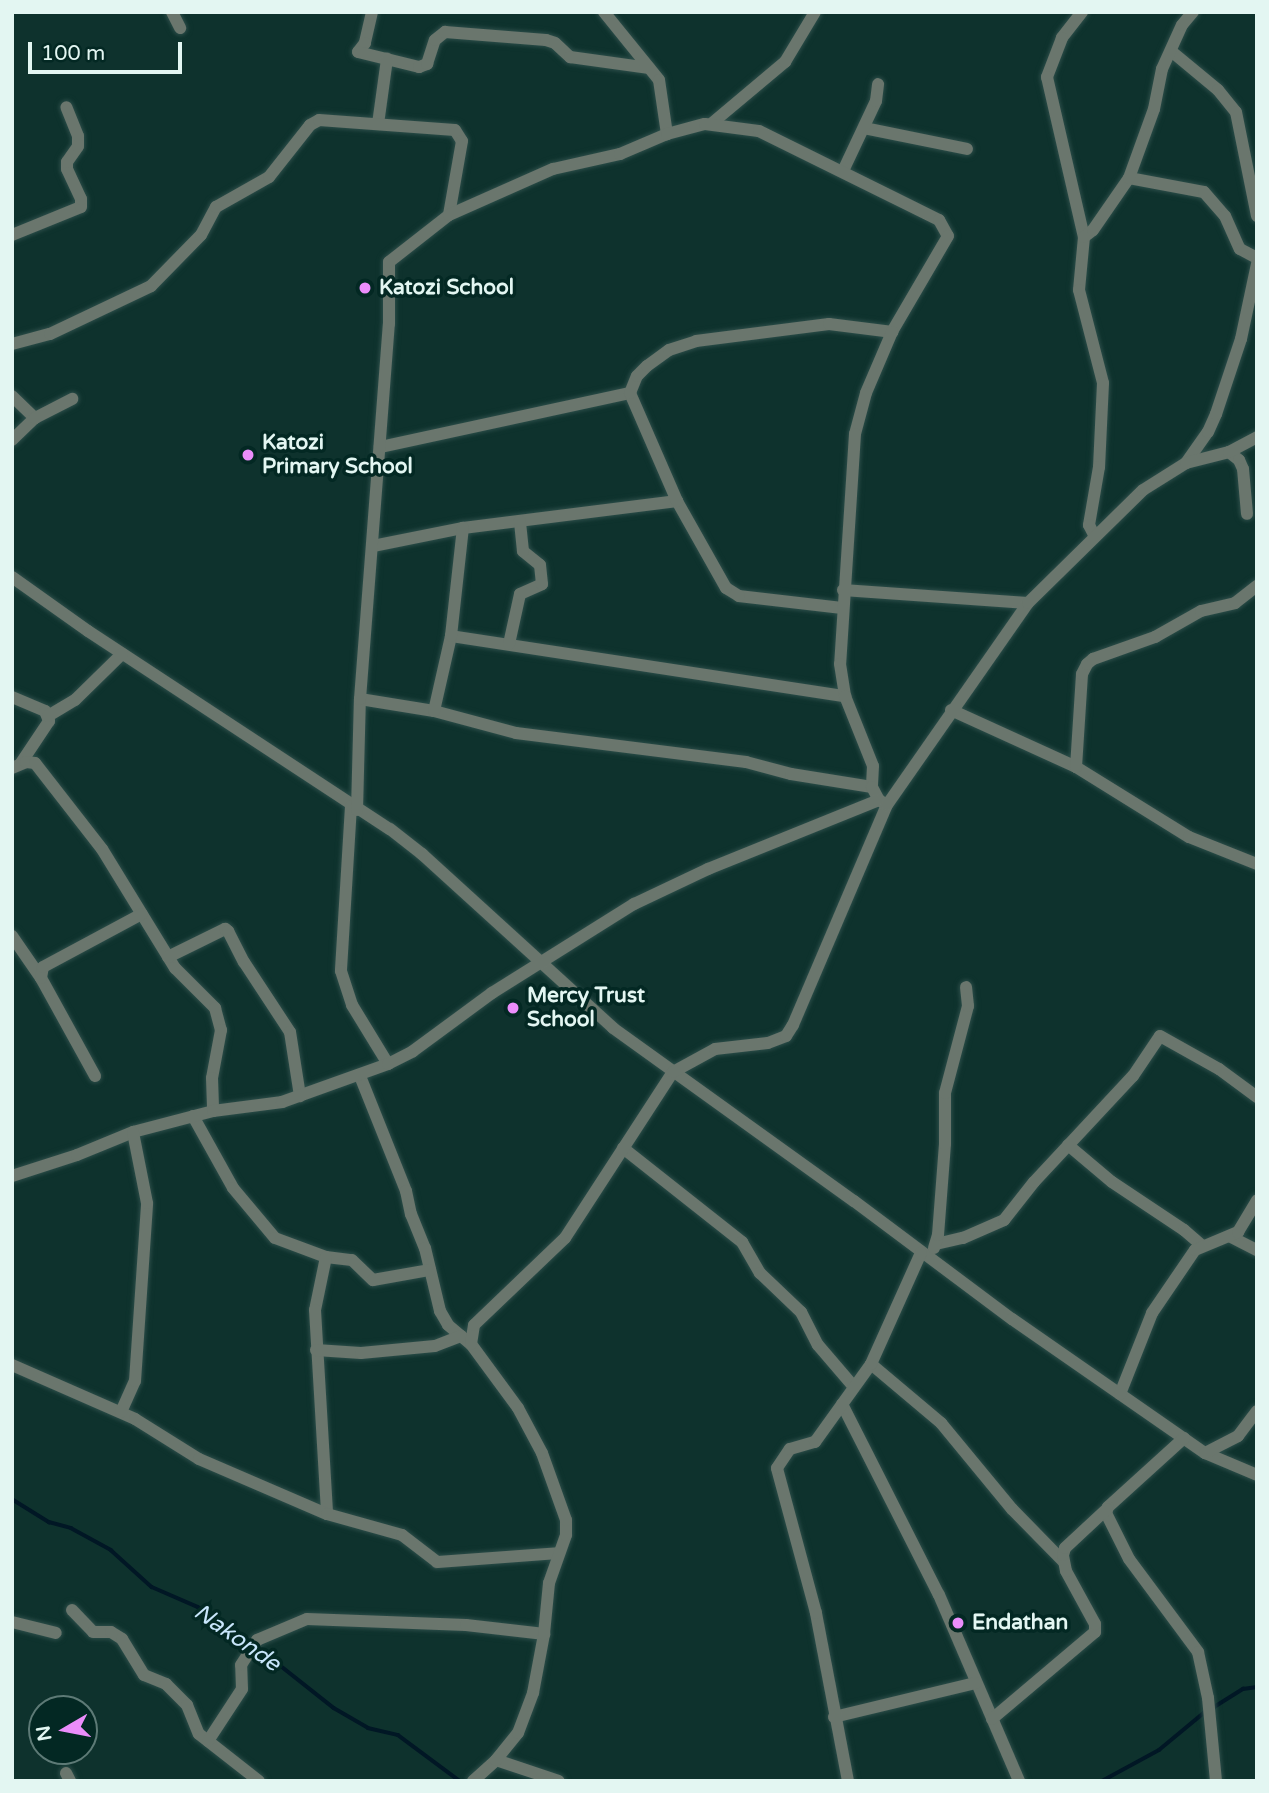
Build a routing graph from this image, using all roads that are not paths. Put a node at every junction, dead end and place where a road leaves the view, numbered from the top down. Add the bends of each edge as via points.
1 (172, 12) edge
2 (372, 12) edge
3 (604, 12) edge
4 (815, 12) edge
5 (1082, 12) edge
6 (1193, 12) edge
7 (180, 28) dead end
8 (1171, 51) junction
9 (387, 59) junction
10 (649, 68) junction
11 (878, 85) dead end
12 (66, 107) dead end
13 (378, 124) junction
14 (711, 124) junction
15 (863, 128) junction
16 (667, 134) junction
17 (967, 149) dead end
18 (843, 171) junction
19 (1129, 178) junction
20 (449, 215) junction
21 (1257, 216) edge
22 (12, 235) edge
23 (1084, 237) junction
24 (1257, 258) edge
25 (1257, 264) edge
26 (892, 332) junction
27 (12, 344) edge
28 (630, 393) junction
29 (12, 396) edge
30 (72, 399) dead end
31 (35, 418) junction
32 (1257, 437) edge
33 (12, 440) edge
34 (380, 447) junction
35 (1229, 452) junction
36 (1186, 463) junction
37 (677, 501) junction
38 (1247, 514) dead end
39 (520, 521) junction
40 (463, 528) junction
41 (1095, 537) junction
42 (373, 546) junction
43 (12, 577) edge
44 (1257, 586) edge
45 (843, 590) junction
46 (1028, 603) junction
47 (842, 608) junction
48 (451, 636) junction
49 (509, 645) junction
50 (121, 654) junction
51 (845, 696) junction
52 (12, 697) edge
53 (359, 699) junction
54 (951, 710) junction
55 (434, 711) junction
56 (48, 716) junction
57 (17, 766) edge
58 (1076, 767) junction
59 (872, 787) junction
60 (883, 802) junction
61 (354, 808) junction
62 (1257, 864) edge
63 (142, 914) junction
64 (12, 936) edge
65 (168, 957) junction
66 (541, 962) junction
67 (41, 978) junction
68 (966, 987) dead end
69 (388, 1064) junction
70 (673, 1072) junction
71 (95, 1076) dead end
72 (359, 1076) junction
73 (300, 1096) junction
74 (1257, 1097) edge
75 (213, 1111) junction
76 (193, 1116) junction
77 (133, 1132) junction
78 (1068, 1145) junction
79 (623, 1148) junction
80 (12, 1176) edge
81 (1257, 1200) edge
82 (1230, 1237) junction
83 (936, 1244) junction
84 (1201, 1245) junction
85 (1257, 1250) edge
86 (925, 1255) junction
87 (326, 1257) junction
88 (430, 1270) junction
89 (466, 1340) junction
90 (316, 1350) junction
91 (871, 1364) junction
92 (12, 1366) edge
93 (854, 1387) junction
94 (1120, 1394) junction
95 (842, 1404) junction
96 (1257, 1411) edge
97 (121, 1412) junction
98 (1184, 1438) junction
99 (1205, 1453) junction
100 (1257, 1475) edge
101 (1107, 1509) junction
102 (327, 1514) junction
103 (559, 1553) junction
104 (1063, 1561) junction
105 (72, 1610) dead end
106 (12, 1622) edge
107 (57, 1633) dead end
108 (544, 1634) junction
109 (975, 1683) junction
110 (834, 1717) junction
111 (992, 1719) junction
112 (208, 1741) junction
113 (496, 1760) junction
114 (259, 1781) edge
115 (473, 1781) edge
116 (559, 1781) edge
117 (848, 1781) edge
118 (1019, 1781) edge
119 (1216, 1781) edge

1 - 7 street
2 - 9 street via 365,43 358,52
3 - 10 street
4 - 14 street via 785,62
5 - 23 street via 1062,38 1047,77
6 - 8 street
8 - 19 street
8 - 21 street via 1217,90 1236,113
9 - 10 street via 424,65 435,40 445,33 545,40 570,57
9 - 13 street
10 - 16 street via 661,87
11 - 15 street
12 - 22 street via 78,136 67,169 81,207
13 - 20 street via 449,128 459,133 462,141
13 - 27 street via 314,122 270,177 216,207 201,235 151,286 50,334
14 - 16 street
14 - 18 street via 759,131
15 - 17 street
15 - 18 street
16 - 20 street via 620,154 553,169
18 - 26 street via 939,220 946,229 946,243
19 - 23 street
19 - 24 street via 1204,192 1225,216 1240,248
20 - 34 street via 391,258 388,266 389,324
23 - 41 street via 1079,290 1103,383 1099,467 1089,525
25 - 36 street via 1241,340 1216,414
26 - 28 street via 829,324 696,341 669,350 647,366
26 - 45 street via 866,393 855,434
28 - 34 street
28 - 37 street
29 - 31 street
30 - 31 street
31 - 33 street
32 - 35 street
34 - 42 street
35 - 36 street
35 - 38 street via 1243,468
36 - 41 street via 1143,490
37 - 39 street
37 - 47 street via 718,577 733,594
39 - 40 street
39 - 49 street via 523,551 540,565 542,584 520,594
40 - 42 street
40 - 48 street
41 - 46 street
42 - 53 street
43 - 50 street
44 - 58 street via 1235,603 1201,611 1156,637 1087,664 1082,674
45 - 46 street
45 - 47 street
46 - 54 street
47 - 51 street via 840,664
48 - 49 street
48 - 55 street
49 - 51 street
50 - 56 street via 70,704
50 - 61 street
51 - 59 street via 873,765
52 - 56 street
53 - 55 street
53 - 61 street
54 - 58 street
54 - 60 street
55 - 59 street via 516,733 746,762
56 - 57 street via 49,726
57 - 63 street via 35,763 79,817
58 - 62 street via 1179,831
59 - 60 street
60 - 66 street via 646,898
60 - 70 street via 786,1036 768,1044 715,1049
61 - 66 street via 422,854
61 - 69 street via 341,971 352,1005
63 - 65 street
63 - 67 street via 43,967
64 - 67 street
65 - 73 street via 229,931 290,1032
65 - 75 street via 220,1019 212,1078
66 - 69 street
66 - 70 street via 613,1028
67 - 71 street
68 - 83 street via 968,1006 945,1093
69 - 72 street
70 - 79 street
70 - 86 street
72 - 73 street
72 - 88 street via 407,1191
73 - 75 street
74 - 78 street via 1160,1036 1133,1076
75 - 76 street
76 - 77 street
76 - 87 street via 233,1188 271,1235 289,1246
77 - 80 street
77 - 97 street via 147,1203 135,1381
78 - 83 street via 1004,1220
78 - 84 street
79 - 89 street via 565,1238 486,1310
79 - 93 street via 742,1242 760,1273 801,1312 818,1345
81 - 82 street via 1242,1228
82 - 84 street
82 - 85 street
83 - 86 street
84 - 94 street via 1153,1313
86 - 91 street
86 - 94 street
87 - 88 street via 352,1261 376,1281
87 - 90 street via 315,1310
88 - 89 street via 439,1311
89 - 90 street via 360,1353
89 - 103 street via 518,1408 553,1479 566,1520
90 - 102 street
91 - 93 street
91 - 104 street via 940,1423
92 - 97 street
93 - 95 street
94 - 98 street
95 - 109 street via 939,1595
95 - 110 street via 816,1442 790,1449 776,1474 816,1613
96 - 99 street via 1238,1436
97 - 102 street via 199,1459
98 - 99 street
98 - 101 street
99 - 100 street
101 - 104 street via 1065,1548
101 - 119 street via 1129,1559 1198,1652 1208,1698
102 - 103 street via 402,1535 440,1564
103 - 108 street via 548,1583
104 - 111 street via 1095,1632
105 - 112 street via 93,1632 111,1632 121,1639 144,1675 166,1684 187,1705 196,1730
106 - 107 street
108 - 112 street via 466,1625 305,1619 257,1640 240,1665 242,1689
108 - 113 street via 533,1693 518,1733
109 - 110 street
109 - 111 street
110 - 117 street
111 - 118 street
112 - 114 street
113 - 115 street
113 - 116 street

